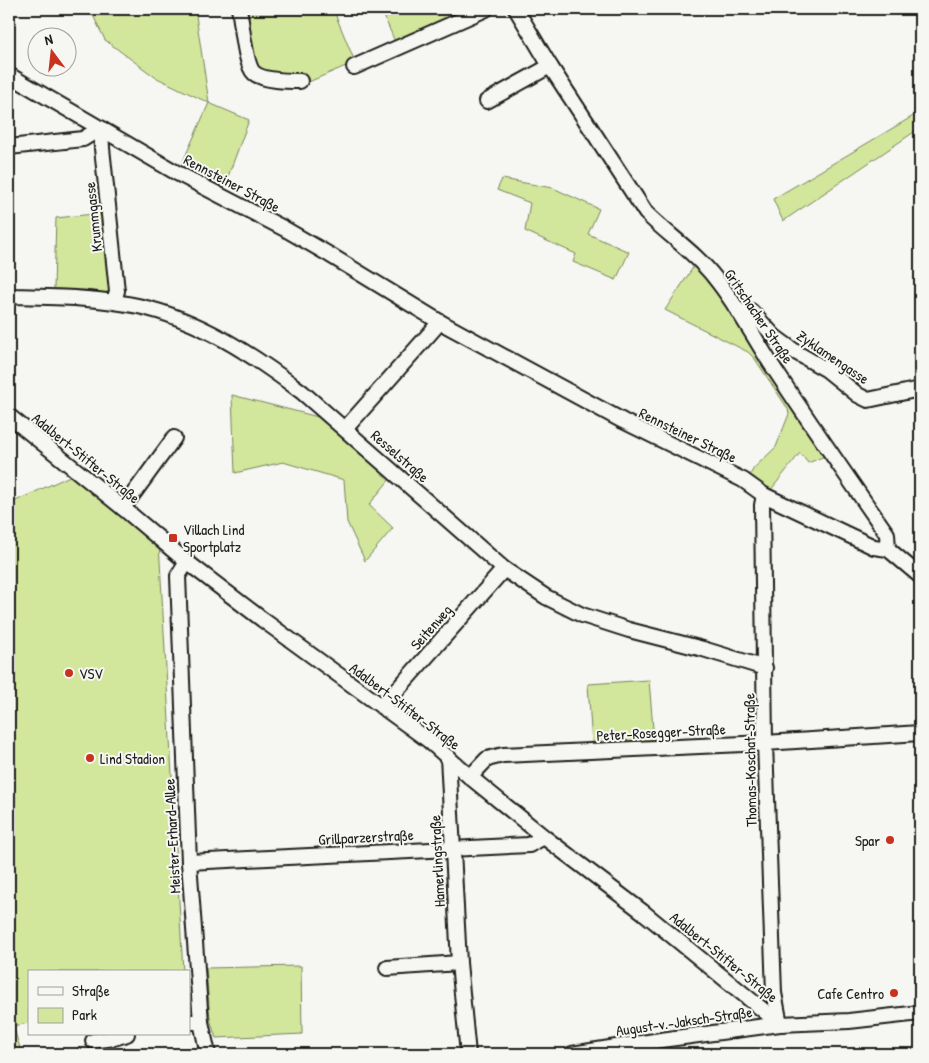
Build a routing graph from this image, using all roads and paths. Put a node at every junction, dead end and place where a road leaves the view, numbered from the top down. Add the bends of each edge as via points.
1 (240, 9) edge
2 (486, 9) edge
3 (516, 9) edge
4 (550, 66) junction
5 (354, 67) dead end
6 (9, 75) edge
7 (300, 82) dead end
8 (487, 101) dead end
9 (101, 128) junction
10 (9, 148) edge
11 (9, 296) edge
12 (114, 301) junction
13 (739, 312) junction
14 (440, 322) junction
15 (920, 389) edge
16 (9, 416) edge
17 (345, 429) junction
18 (174, 438) dead end
19 (764, 495) junction
20 (124, 508) junction
21 (888, 549) junction
22 (187, 562) junction
23 (504, 569) junction
24 (920, 576) edge
25 (764, 668) junction
26 (382, 707) junction
27 (920, 733) edge
28 (765, 743) junction
29 (448, 757) junction
30 (470, 777) junction
31 (544, 837) junction
32 (452, 849) junction
33 (189, 862) junction
34 (459, 963) junction
35 (387, 968) dead end
36 (920, 1013) edge
37 (195, 1022) edge
38 (780, 1024) junction
39 (120, 1036) edge
40 (93, 1041) dead end
41 (208, 1054) edge
42 (468, 1054) edge
43 (572, 1054) edge

1 - 7 street via 248,65 265,78
2 - 5 street
3 - 4 street, Gritschacher Straße
4 - 8 street
4 - 13 street, Gritschacher Straße via 646,213 714,277
6 - 9 street, Rennsteiner Straße
9 - 10 street via 82,139
9 - 12 street, Krummgasse via 117,291
9 - 14 street, Rennsteiner Straße via 177,173 315,246
11 - 12 street, Resselstraße
12 - 17 street, Resselstraße via 167,314 233,344 267,365
13 - 15 street, Zyklamengasse via 752,311 775,337 868,400
13 - 21 street, Gritschacher Straße via 887,534
14 - 17 street
14 - 19 street, Rennsteiner Straße via 623,421 743,480
16 - 20 street, Adalbert-Stifter-Straße
17 - 23 street, Resselstraße
18 - 20 street
19 - 21 street, Rennsteiner Straße via 874,547
19 - 25 street, Thomas-Koschat-Straße
20 - 22 street, Adalbert-Stifter-Straße
21 - 24 street, Rennsteiner Straße
22 - 26 street, Adalbert-Stifter-Straße
22 - 33 street, Meister-Erhard-Allee via 178,576
23 - 25 street, Resselstraße via 546,597 582,615
23 - 26 street, Seitenweg
25 - 28 street, Thomas-Koschat-Straße
26 - 29 street, Adalbert-Stifter-Straße
27 - 28 street, Peter-Rosegger-Straße
28 - 30 street, Peter-Rosegger-Straße via 503,755 487,759
28 - 38 street, Thomas-Koschat-Straße via 774,993
29 - 30 street, Adalbert-Stifter-Straße
29 - 32 street, Hamerlingstraße
30 - 31 street, Adalbert-Stifter-Straße
31 - 32 street, Grillparzerstraße via 529,845
31 - 38 street, Adalbert-Stifter-Straße via 643,912
32 - 33 street, Grillparzerstraße
32 - 34 street, Hamerlingstraße
33 - 37 street, Meister-Erhard-Allee
34 - 35 street
34 - 42 street, Hamerlingstraße
36 - 38 street, August-v.-Jaksch-Straße
37 - 41 street, Meister-Erhard-Allee
38 - 43 street, August-v.-Jaksch-Straße
39 - 40 street

